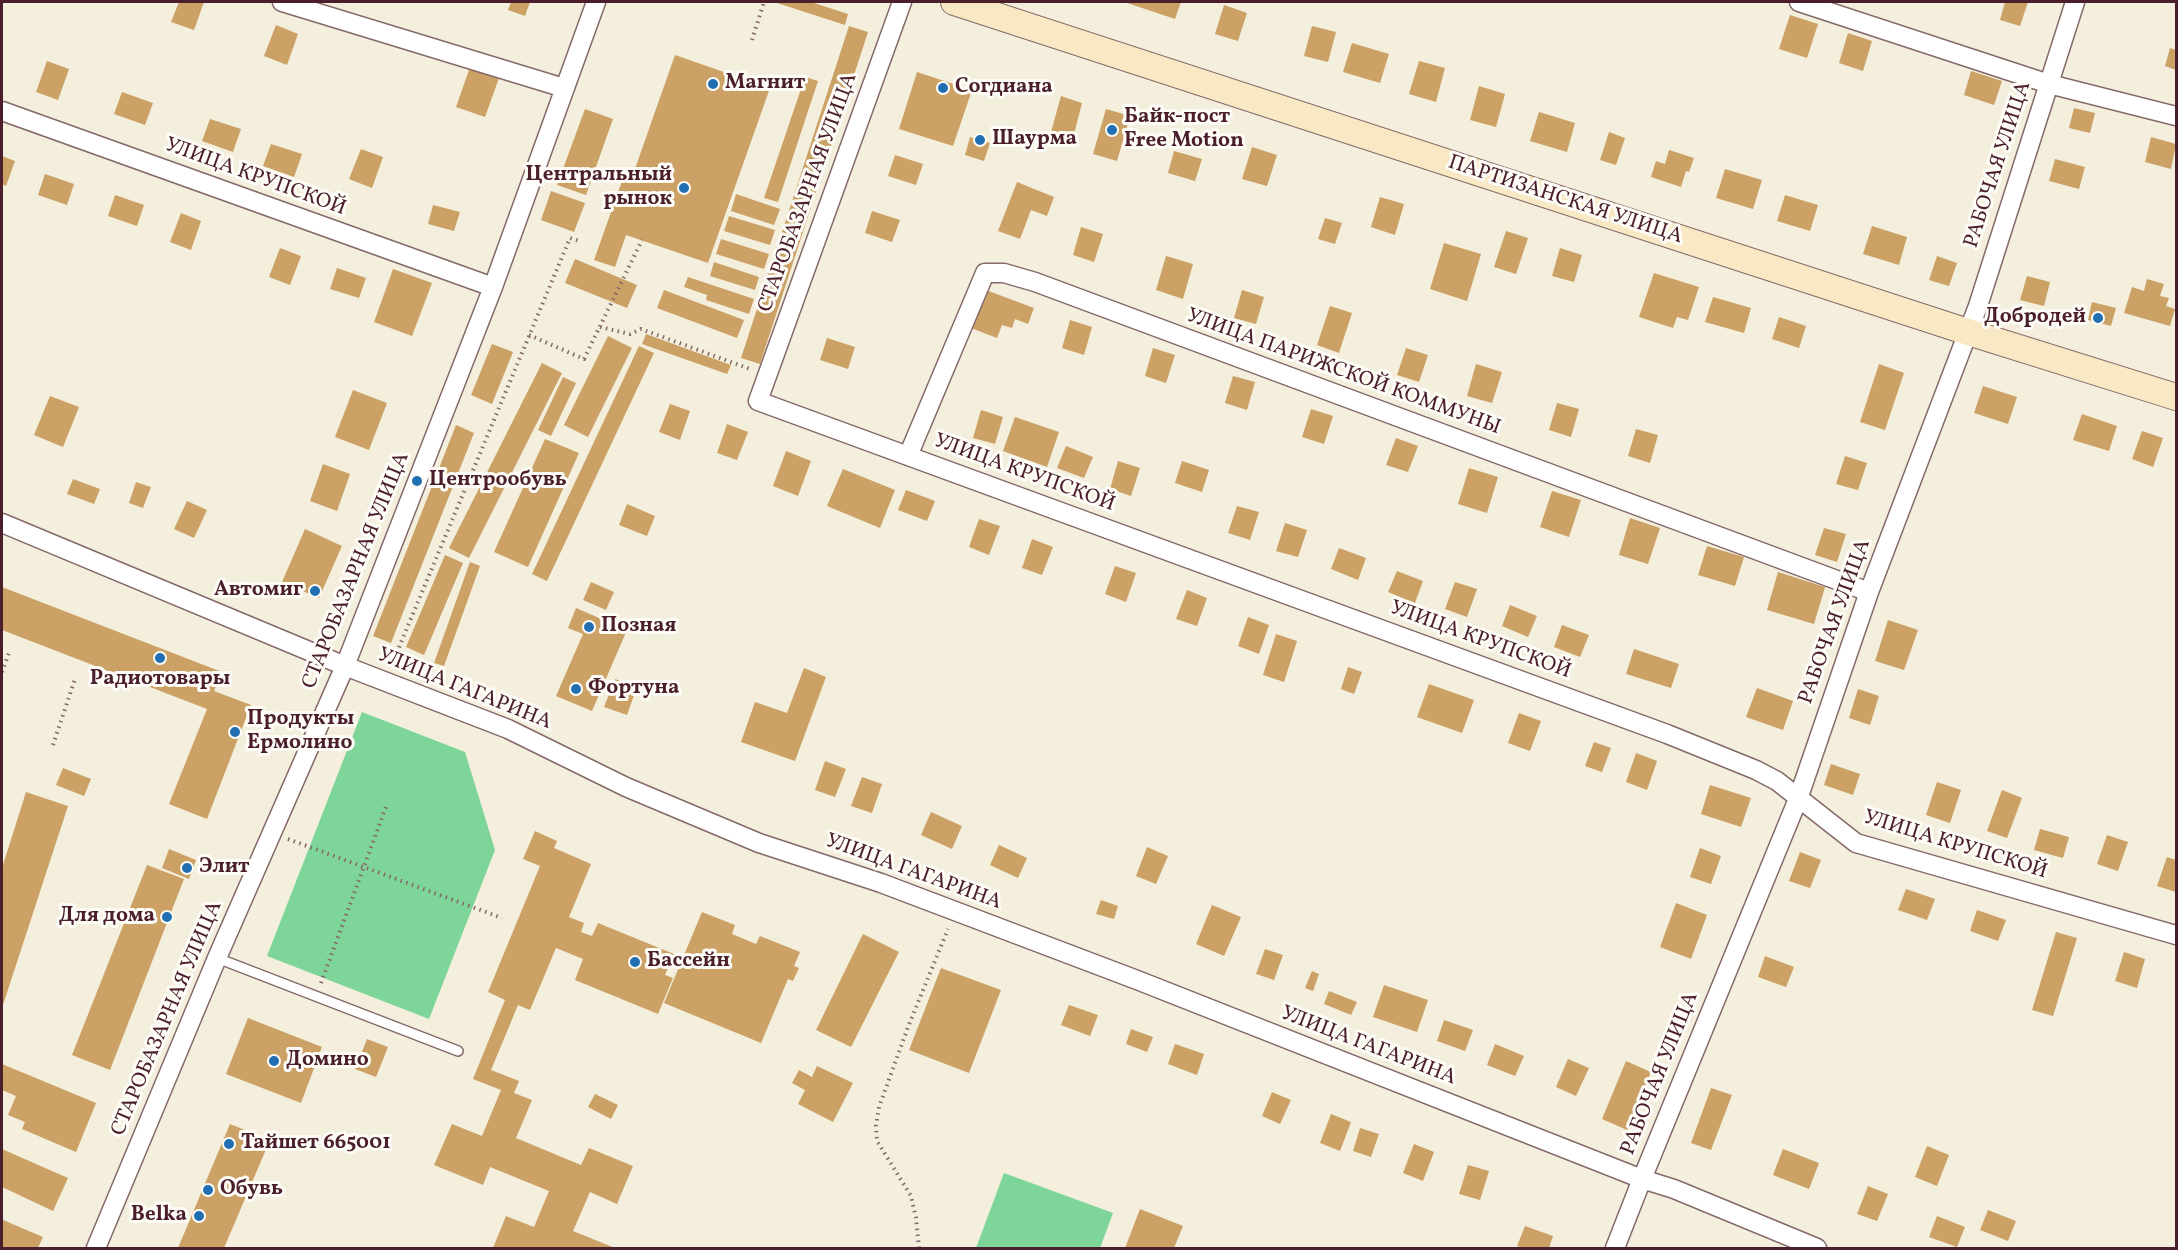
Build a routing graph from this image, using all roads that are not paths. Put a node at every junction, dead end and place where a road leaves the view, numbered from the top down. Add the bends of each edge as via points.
1 (282, 2) edge
2 (596, 2) edge
3 (902, 2) edge
4 (954, 2) edge
5 (1799, 2) edge
6 (2075, 2) edge
7 (2049, 84) junction
8 (564, 88) junction
9 (2, 111) edge
10 (2176, 116) edge
11 (493, 287) junction
12 (1968, 333) junction
13 (2176, 398) edge
14 (758, 401) joint
15 (908, 456) junction
16 (2, 523) edge
17 (1869, 592) junction
18 (345, 666) junction
19 (1798, 799) junction
20 (2176, 935) edge
21 (217, 958) junction
22 (458, 1051) dead end
23 (1642, 1179) junction
24 (96, 1248) edge
25 (1615, 1248) edge
26 (1817, 1248) edge

1 - 8 street
2 - 8 street, СТАРОБАЗАРНАЯ УЛИЦА
3 - 14 street, СТАРОБАЗАРНАЯ УЛИЦА
4 - 12 main road, ПАРТИЗАНСКАЯ УЛИЦА
5 - 7 street
6 - 7 street, РАБОЧАЯ УЛИЦА
7 - 10 street
7 - 12 street, РАБОЧАЯ УЛИЦА
8 - 11 street, СТАРОБАЗАРНАЯ УЛИЦА
9 - 11 street, УЛИЦА КРУПСКОЙ
11 - 18 street, СТАРОБАЗАРНАЯ УЛИЦА
12 - 13 main road, ПАРТИЗАНСКАЯ УЛИЦА
12 - 17 street, РАБОЧАЯ УЛИЦА
14 - 15 street, УЛИЦА КРУПСКОЙ
15 - 17 street, УЛИЦА ПАРИЖСКОЙ КОММУНЫ via 985,273 1004,273
15 - 19 street, УЛИЦА КРУПСКОЙ via 1667,734 1756,770
16 - 18 street, УЛИЦА ГАГАРИНА
17 - 19 street, РАБОЧАЯ УЛИЦА
18 - 21 street, СТАРОБАЗАРНАЯ УЛИЦА
18 - 23 street, УЛИЦА ГАГАРИНА via 508,729 626,787 759,843 881,883 1137,980
19 - 20 street, УЛИЦА КРУПСКОЙ via 1856,843
19 - 23 street, РАБОЧАЯ УЛИЦА
21 - 22 lane
21 - 24 street, СТАРОБАЗАРНАЯ УЛИЦА
23 - 25 street, РАБОЧАЯ УЛИЦА
23 - 26 street, УЛИЦА ГАГАРИНА

